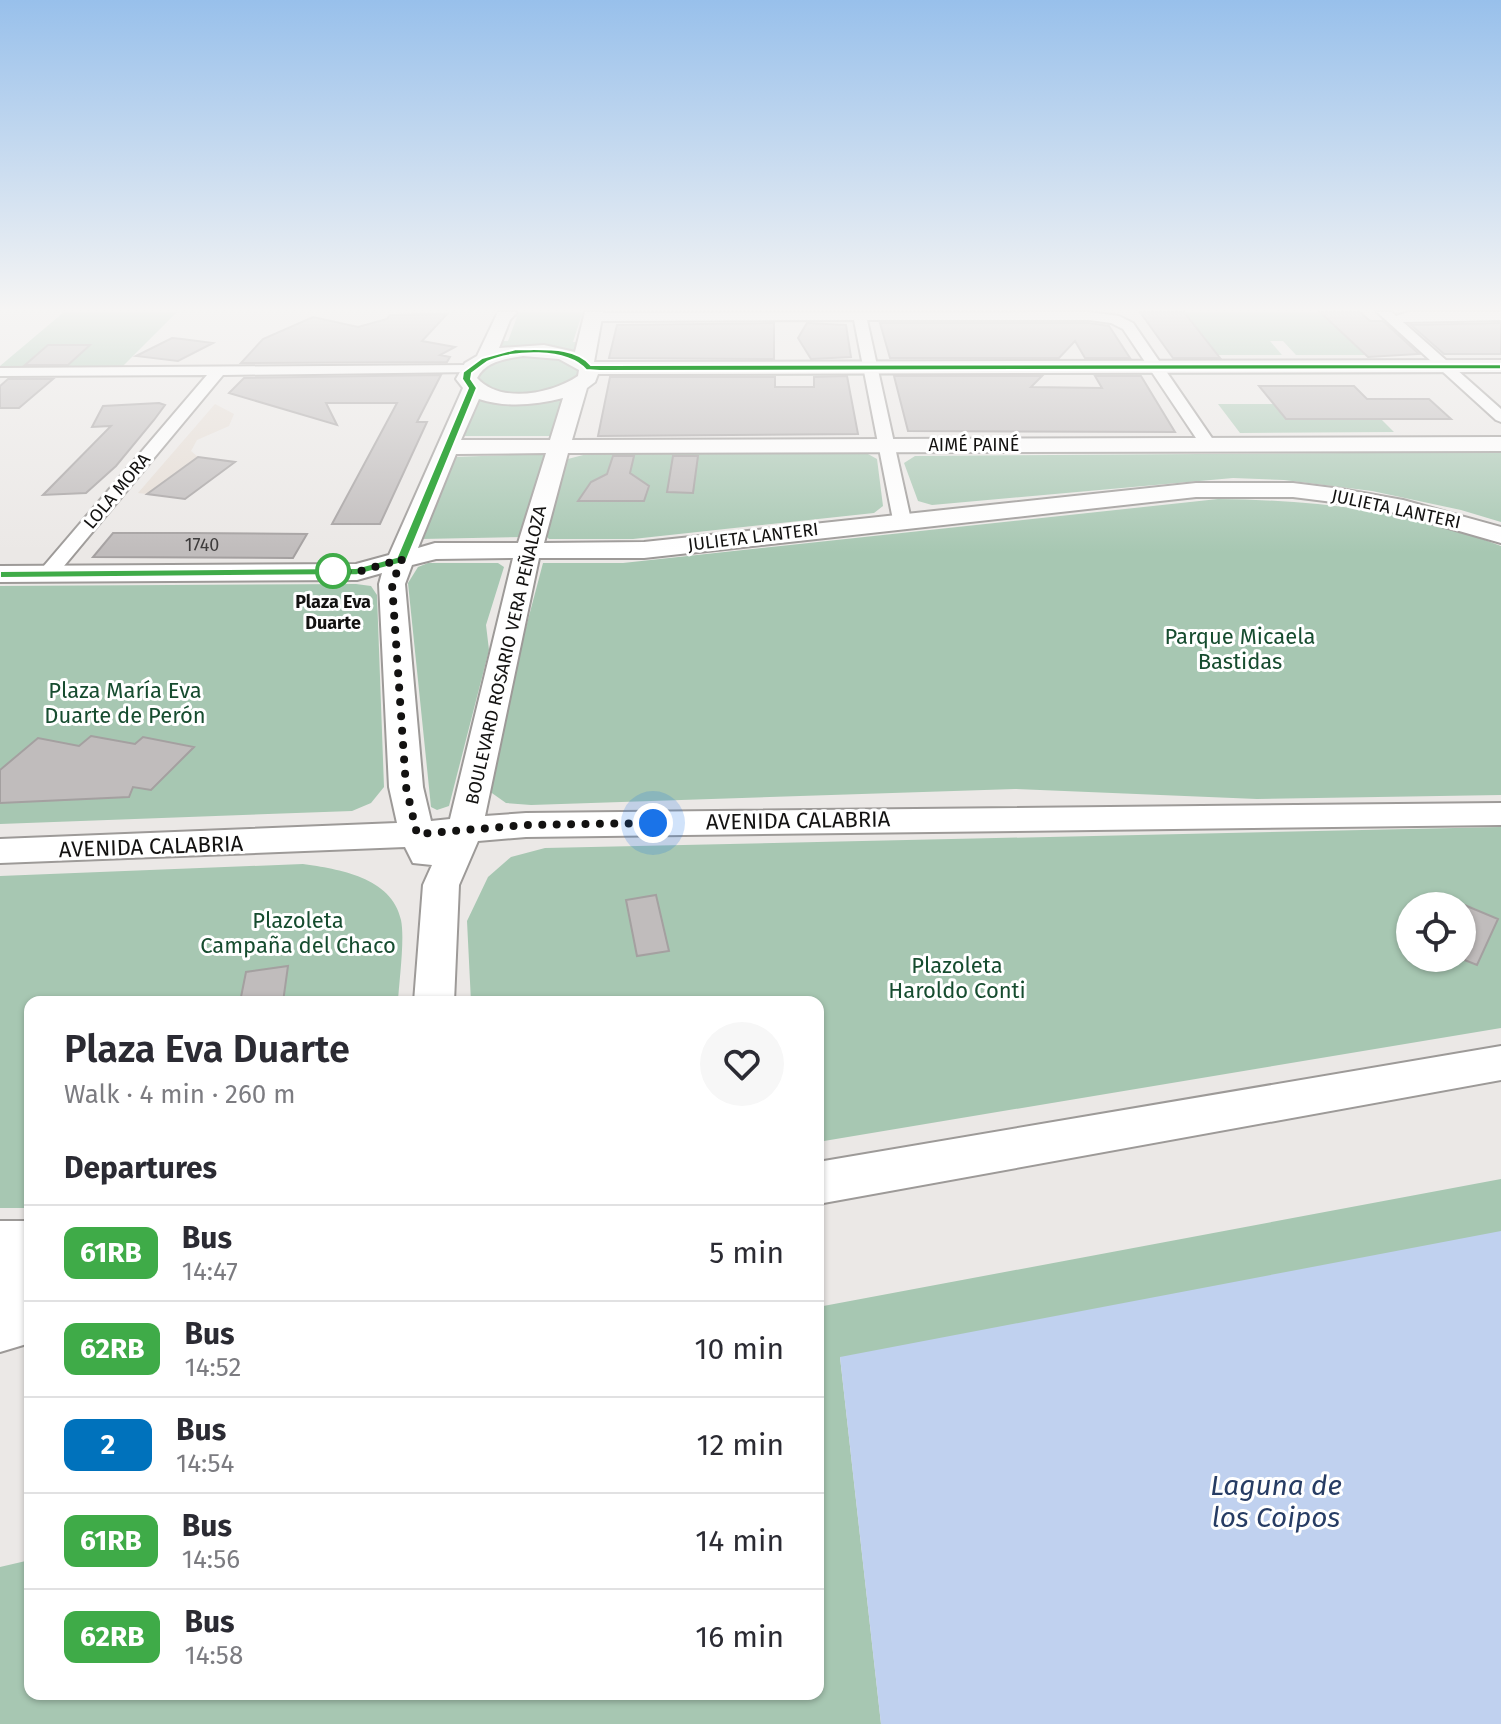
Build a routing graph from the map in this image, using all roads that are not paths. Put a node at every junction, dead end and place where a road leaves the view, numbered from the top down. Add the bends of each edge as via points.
1 (201, 392) edge
2 (467, 392) edge
3 (486, 392) edge
4 (555, 392) edge
5 (576, 392) edge
6 (876, 392) edge
7 (1174, 392) edge
8 (1472, 392) edge
9 (1501, 417) edge
10 (1208, 444) junction
11 (1501, 444) edge
12 (887, 445) junction
13 (557, 446) junction
14 (448, 447) junction
15 (902, 520) junction
16 (1501, 535) edge
17 (529, 551) junction
18 (402, 559) junction
19 (0, 574) edge
20 (47, 574) junction
21 (1501, 814) edge
22 (465, 830) junction
23 (417, 834) junction
24 (0, 851) edge
25 (441, 885) junction
26 (434, 996) edge
27 (1501, 1063) edge
28 (824, 1182) edge
29 (0, 1244) edge
30 (24, 1244) edge
31 (24, 1275) edge
32 (0, 1281) edge
33 (24, 1320) edge
34 (0, 1327) edge

1 - 20 street, LOLA MORA
2 - 14 main road
3 - 4 main road via 520,399
5 - 13 main road, BOULEVARD ROSARIO VERA PEÑALOZA
6 - 12 street
7 - 10 street
8 - 9 street
10 - 11 main road, AIMÉ PAINÉ
10 - 12 main road, AIMÉ PAINÉ
12 - 13 main road, AIMÉ PAINÉ
12 - 15 street
13 - 14 main road, AIMÉ PAINÉ
13 - 17 main road, BOULEVARD ROSARIO VERA PEÑALOZA
14 - 18 main road
15 - 16 main road, JULIETA LANTERI via 1245,489 1403,507
15 - 17 main road, JULIETA LANTERI via 644,550
17 - 18 main road, JULIETA LANTERI via 435,551
17 - 22 main road, BOULEVARD ROSARIO VERA PEÑALOZA
18 - 20 main road, JULIETA LANTERI via 357,572
18 - 23 main road via 392,584 406,787
19 - 20 main road, JULIETA LANTERI
21 - 22 main road, AVENIDA CALABRIA via 1032,817
22 - 23 main road, AVENIDA CALABRIA
22 - 25 main road, BOULEVARD ROSARIO VERA PEÑALOZA
23 - 24 main road, AVENIDA CALABRIA
23 - 25 main road
25 - 26 main road
27 - 28 main road
29 - 30 main road
31 - 32 main road
33 - 34 main road

